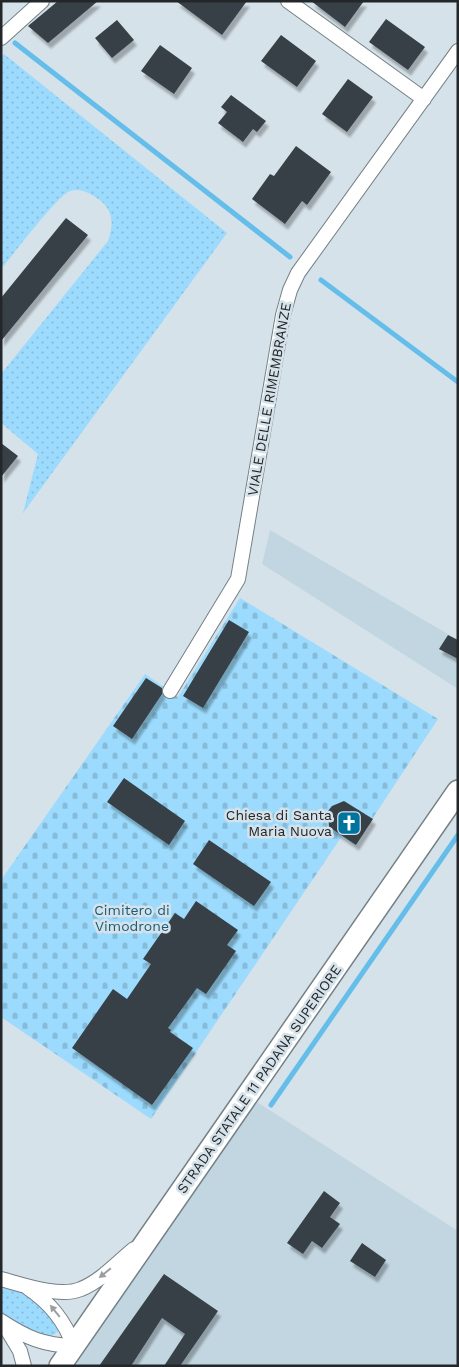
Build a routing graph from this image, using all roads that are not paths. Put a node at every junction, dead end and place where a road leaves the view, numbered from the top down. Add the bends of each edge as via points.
1 (42, 1) edge
2 (288, 1) edge
3 (1, 38) edge
4 (458, 51) edge
5 (424, 99) junction
6 (170, 691) dead end
7 (458, 791) edge
8 (155, 1230) junction
9 (1, 1279) edge
10 (24, 1285) junction
11 (1, 1321) edge
12 (74, 1346) junction
13 (24, 1366) edge
14 (60, 1366) edge

1 - 3 street
2 - 5 street
4 - 5 street, VIALE DELLE RIMEMBRANZE
5 - 6 street, VIALE DELLE RIMEMBRANZE via 298,273 290,290 238,579
7 - 8 main road, STRADA STATALE 11 PADANA SUPERIORE
8 -> 10 street via 101,1277 82,1289 64,1292
8 - 12 main road, STRADA STATALE 11 PADANA SUPERIORE
9 - 10 street
12 -> 10 street via 54,1309
11 - 12 street via 38,1341
11 - 13 street via 20,1351
12 - 14 main road, STRADA STATALE 11 PADANA SUPERIORE

